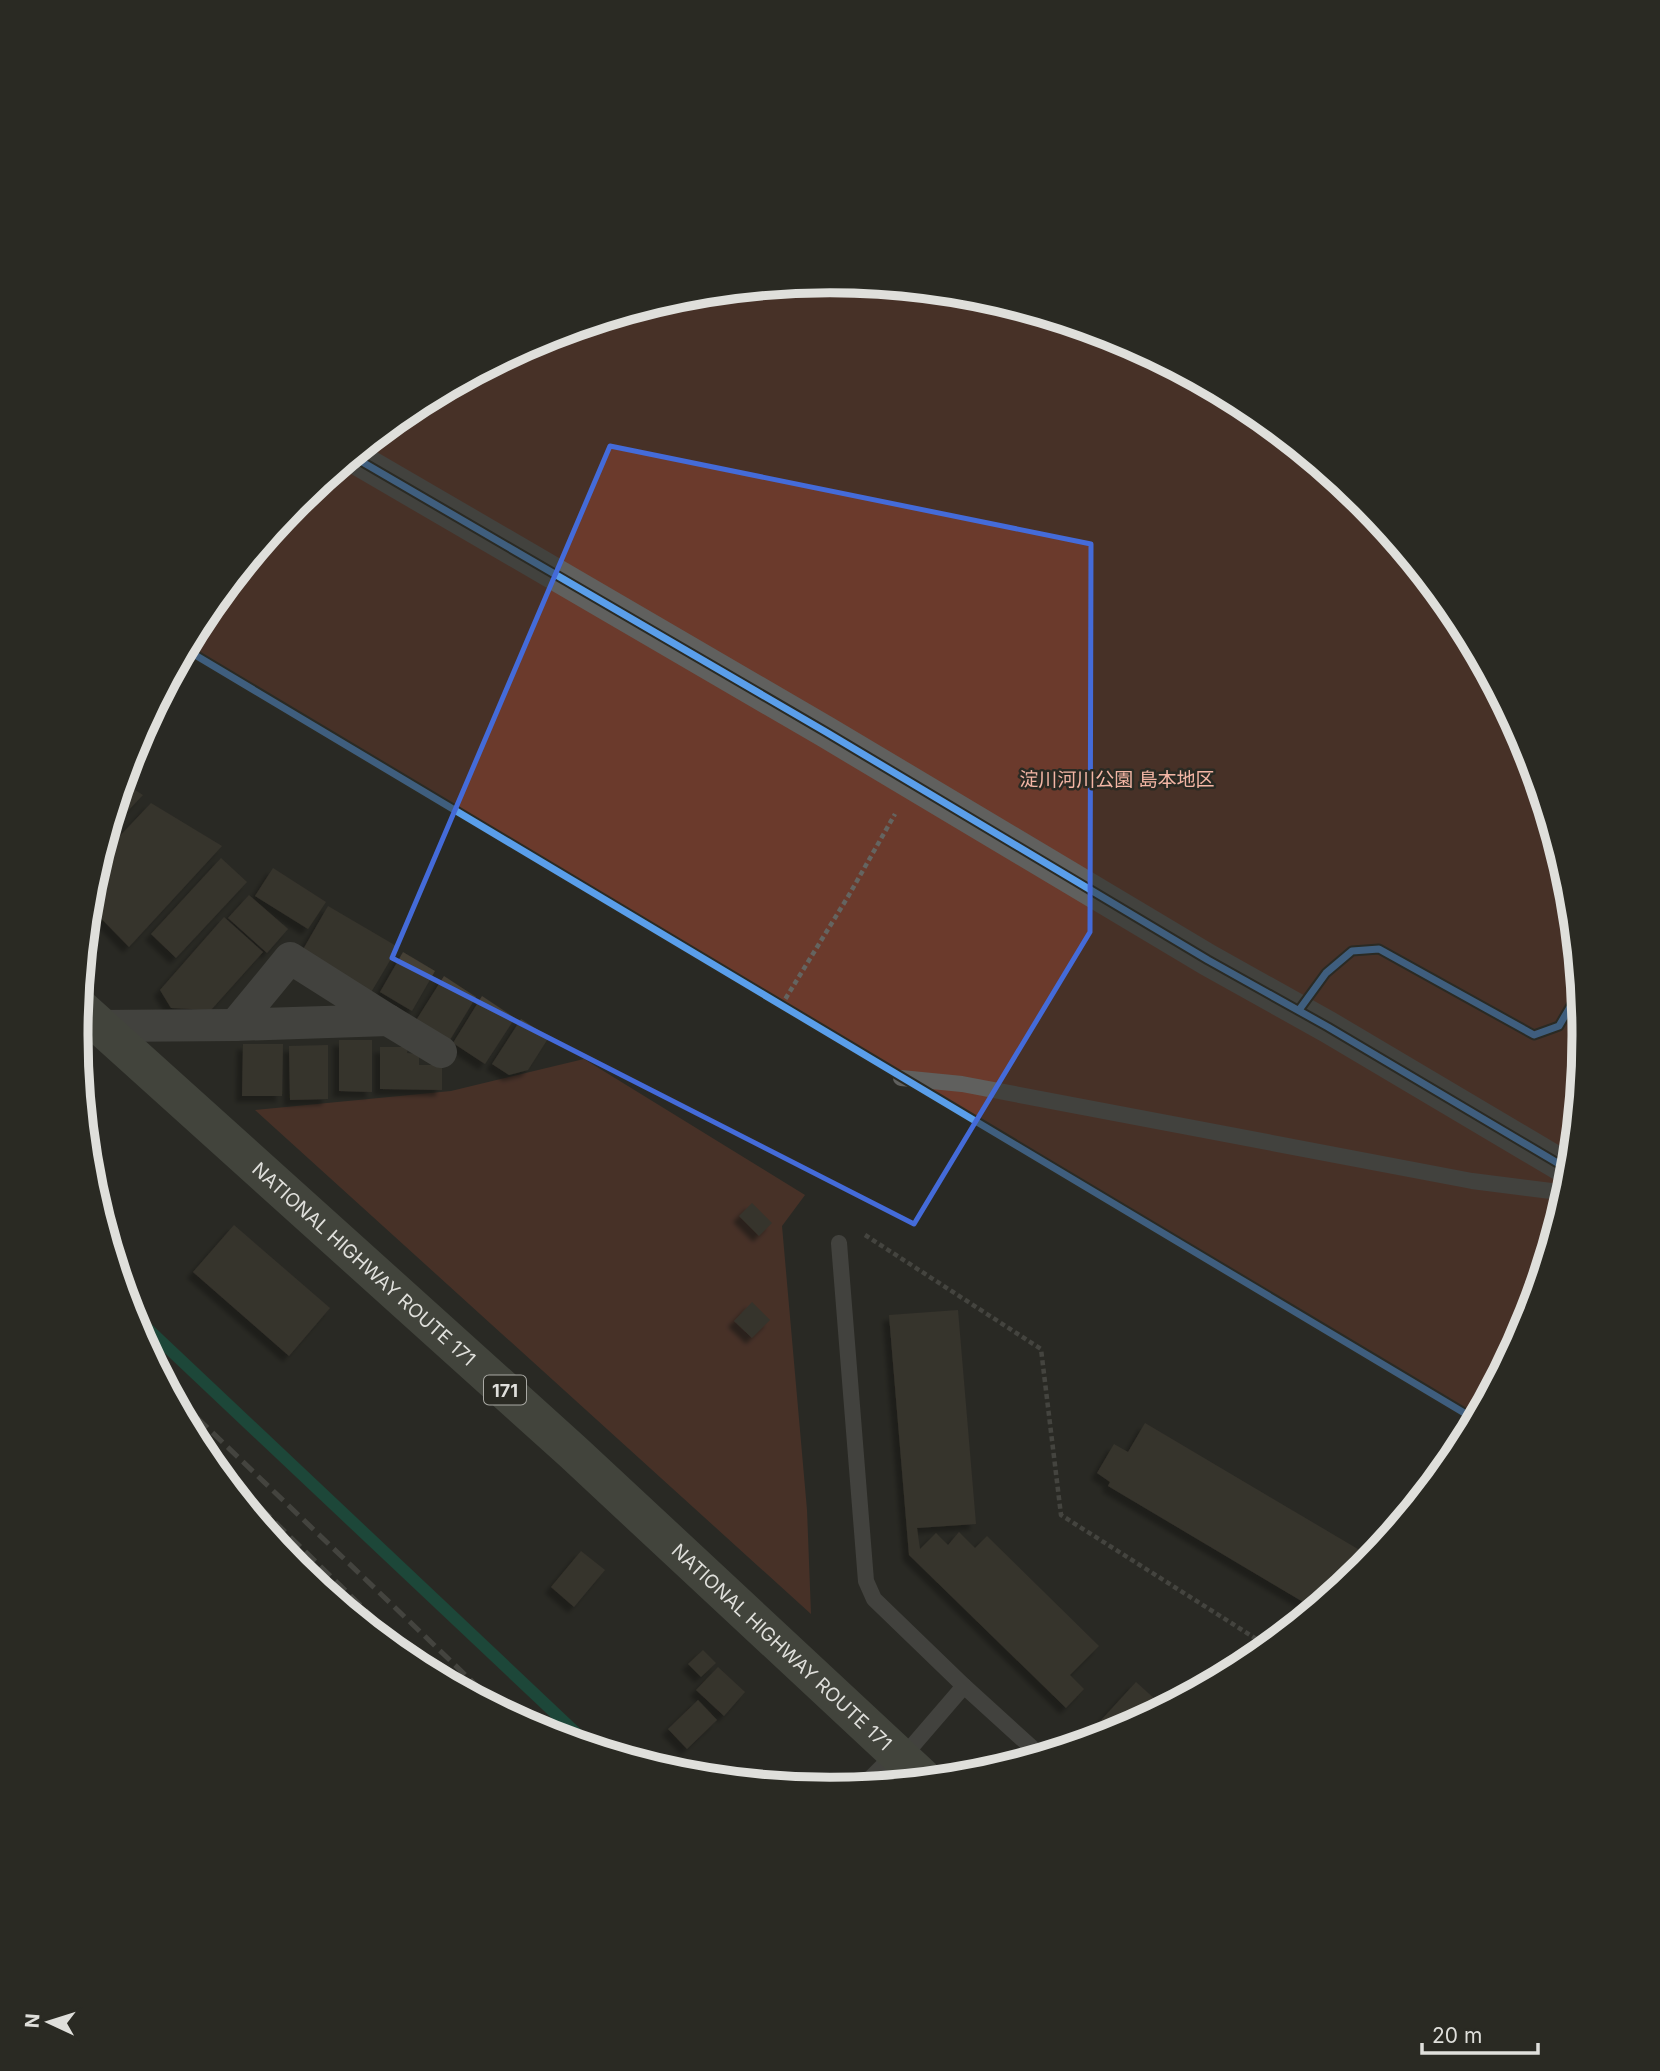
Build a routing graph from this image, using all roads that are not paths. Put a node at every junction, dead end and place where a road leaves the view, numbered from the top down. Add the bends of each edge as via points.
1 (360, 461) edge
2 (89, 1016) edge
3 (388, 1020) junction
4 (235, 1024) junction
5 (441, 1052) dead end
6 (901, 1078) dead end
7 (1561, 1165) edge
8 (1555, 1192) edge
9 (839, 1243) road end
10 (964, 1686) junction
11 (1034, 1749) edge
12 (913, 1770) edge

1 - 7 street
2 - 4 street
2 - 12 highway, NATIONAL HIGHWAY ROUTE 171 / 171 via 583,1461
3 - 4 street
3 - 4 street via 290,958
3 - 5 street
6 - 8 lane via 962,1084 1472,1181
9 - 10 lane via 866,1581 874,1599
10 - 11 lane
10 - 12 lane

